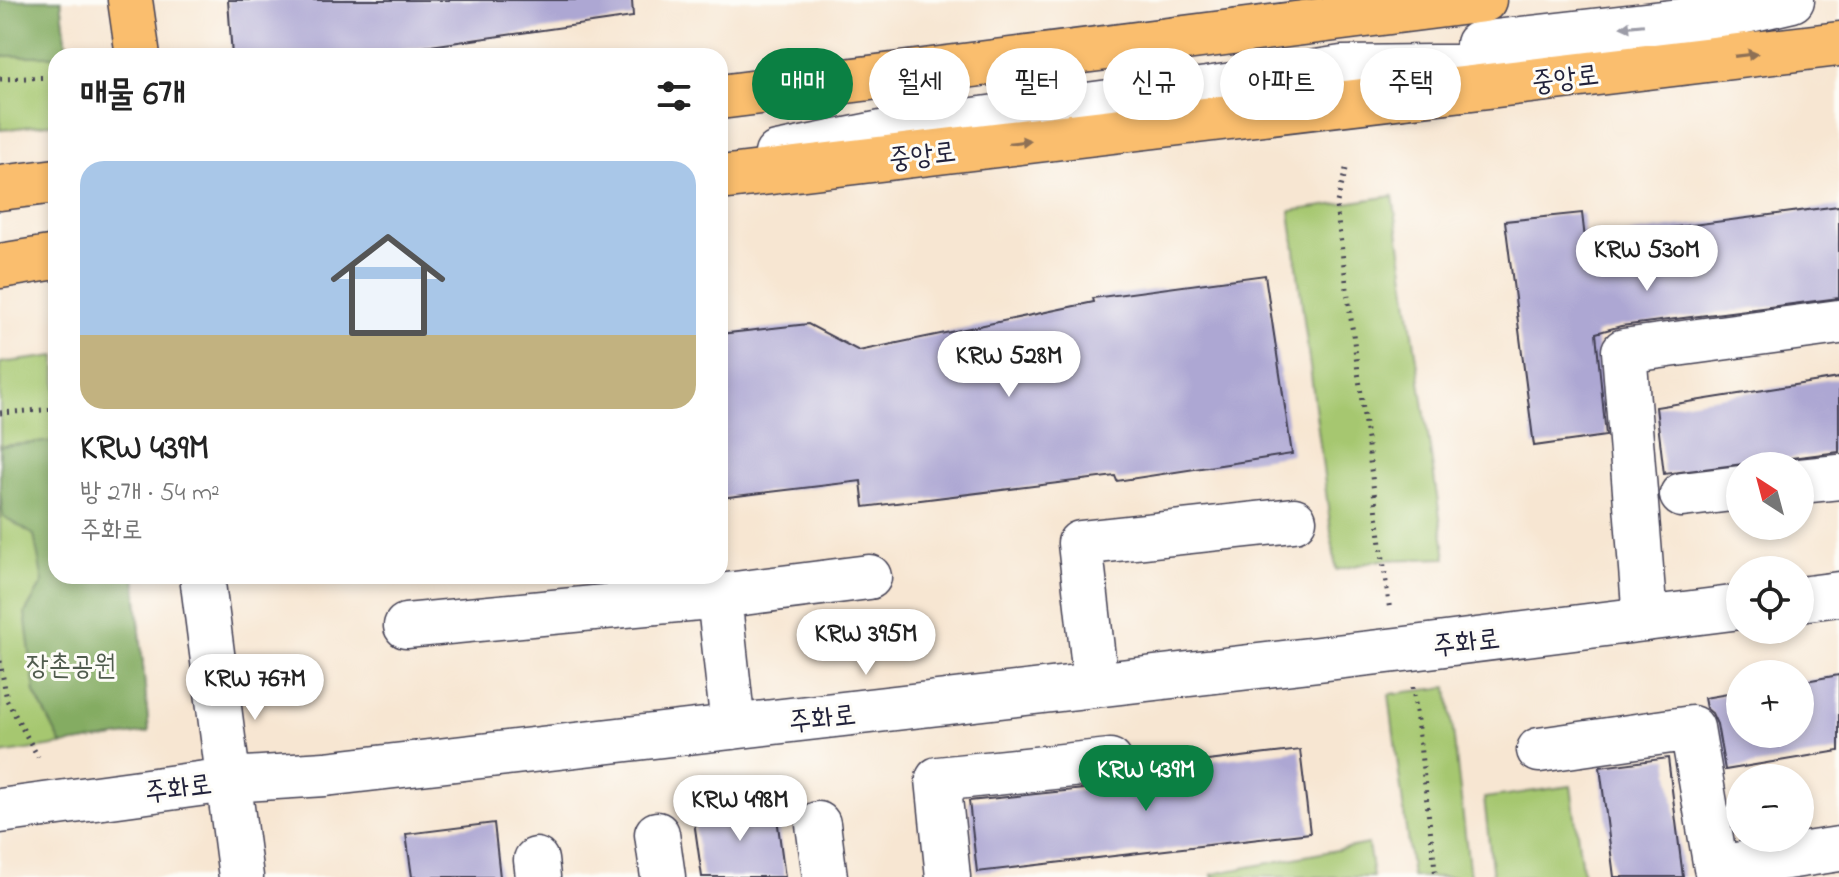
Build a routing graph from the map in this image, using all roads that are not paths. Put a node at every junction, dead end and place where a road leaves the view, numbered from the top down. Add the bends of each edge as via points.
1 (130, 0) edge
2 (1484, 0) edge
3 (1792, 0) edge
4 (1839, 44) edge
5 (1119, 47) junction
6 (137, 48) edge
7 (1669, 65) junction
8 (728, 96) edge
9 (728, 163) edge
10 (728, 177) edge
11 (48, 182) edge
12 (0, 188) edge
13 (48, 258) edge
14 (0, 266) edge
15 (1839, 322) edge
16 (1839, 477) edge
17 (1814, 480) edge
18 (1726, 490) edge
19 (1682, 495) dead end
20 (1294, 520) dead end
21 (869, 577) dead end
22 (203, 584) edge
23 (1839, 594) edge
24 (719, 596) junction
25 (1814, 597) edge
26 (1726, 609) edge
27 (1645, 619) junction
28 (406, 626) dead end
29 (1096, 685) junction
30 (733, 727) junction
31 (1539, 750) dead end
32 (1110, 761) dead end
33 (228, 780) junction
34 (0, 811) edge
35 (818, 824) dead end
36 (657, 834) dead end
37 (1839, 849) edge
38 (1716, 873) edge
39 (241, 877) edge
40 (663, 877) edge
41 (825, 877) edge
42 (948, 877) edge

1 - 6 main road
2 - 5 main road
3 -> 5 street via 1724,16 1467,45 1339,49 1182,41
7 -> 4 main road, 중앙로
5 - 8 main road
7 - 9 street via 1342,68 891,131
10 -> 7 main road, 중앙로
11 - 12 main road
13 - 14 main road
15 - 27 street via 1624,351
16 - 17 street
18 - 19 street
20 - 29 street via 1080,543
21 - 24 street
22 - 33 street
23 - 25 street
24 - 28 street
24 - 30 street
26 - 27 street, 주화로
27 - 29 street, 주화로
29 - 30 street, 주화로
30 - 33 street, 주화로 via 325,774
31 - 38 street via 1692,728
32 - 42 street via 938,779
33 - 34 street, 주화로
33 - 39 street
35 - 41 street
36 - 40 street
37 - 38 street

